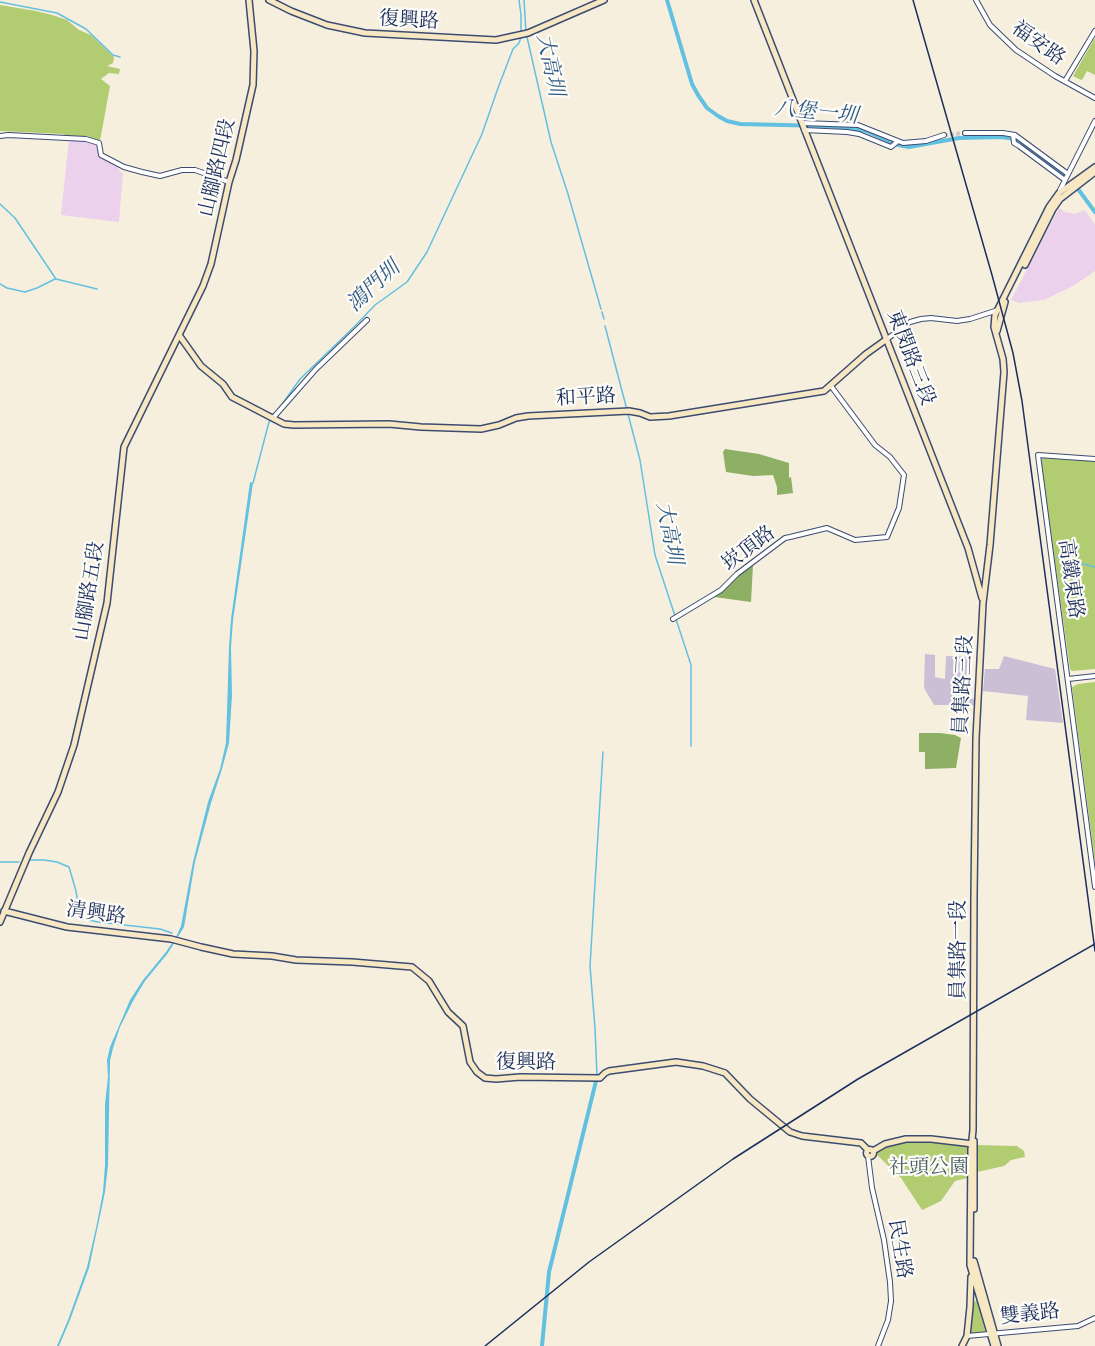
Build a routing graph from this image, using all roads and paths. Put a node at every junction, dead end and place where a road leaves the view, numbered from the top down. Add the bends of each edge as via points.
1 (249, 0) edge
2 (269, 0) edge
3 (604, 0) edge
4 (754, 0) edge
5 (976, 0) edge
6 (1095, 31) edge
7 (1065, 81) junction
8 (1095, 98) edge
9 (1095, 122) edge
10 (803, 126) junction
11 (965, 133) tunnel mouth
12 (944, 135) tunnel mouth
13 (1012, 135) junction
14 (0, 136) edge
15 (898, 142) junction
16 (1095, 167) edge
17 (1069, 172) junction
18 (1095, 172) edge
19 (1080, 181) junction
20 (229, 182) junction
21 (1069, 185) junction
22 (1059, 193) junction
23 (1053, 208) junction
24 (1001, 308) junction
25 (367, 320) dead end
26 (179, 335) junction
27 (886, 339) junction
28 (831, 386) junction
29 (271, 418) junction
30 (1095, 459) edge
31 (983, 603) junction
32 (673, 619) dead end
33 (1095, 676) edge
34 (1068, 679) junction
35 (975, 769) joint
36 (1095, 886) edge
37 (4, 911) junction
38 (0, 922) edge
39 (184, 941) joint
40 (973, 1143) junction
41 (870, 1152) junction
42 (972, 1263) junction
43 (1095, 1318) edge
44 (993, 1334) junction
45 (967, 1336) junction
46 (878, 1346) edge
47 (962, 1346) edge
48 (996, 1346) edge

1 - 20 street, 山腳路四段 via 254,79
2 - 3 street, 復興路 via 327,25 365,33 496,40 523,34
4 - 10 street, 東閔路三段
5 - 7 street, 福安路 via 1002,38
6 - 7 street
7 - 8 street, 福安路
9 - 17 street
10 - 15 street via 858,125
10 - 15 street via 859,134 891,147
10 - 27 street, 東閔路三段
11 - 13 street
12 - 15 street via 914,143
13 - 17 street
13 - 21 street via 1014,143
14 - 20 street via 86,139 99,143 102,155 124,167 160,176 195,170
16 - 19 street
17 - 19 street
17 - 21 street
18 - 19 street
19 - 21 street
20 - 26 street, 山腳路四段 via 211,264
21 - 22 street
21 - 23 street
22 - 23 street
22 - 24 street
23 - 24 street
24 - 27 street, 和平路 via 957,321 921,319
24 - 31 street via 995,315 994,327 1004,372
25 - 29 street
26 - 29 street, 和平路 via 201,366 232,397
26 - 37 street, 山腳路五段 via 124,447 108,602 74,745 58,792
27 - 28 street, 和平路
27 - 31 street, 東閔路三段 via 968,548
28 - 29 street, 和平路 via 824,391 678,415 650,417 627,412 528,416 481,429 389,424 294,425
28 - 32 street, 崁頂路 via 875,445 904,475 899,508 886,537 855,540 827,528 785,538 721,590
30 - 34 street, 高鐵東路 via 1038,455
31 - 35 street, 員集路三段
33 - 34 street
34 - 36 street, 高鐵東路
35 - 40 street, 員集路一段
37 - 38 street, 山腳路五段
37 - 39 street, 清興路 via 67,927
39 - 41 street, 復興路 via 233,954 412,967 429,981 448,1012 463,1026 470,1062 482,1076 600,1078 609,1071 676,1062 703,1066 725,1073 790,1132 861,1143
40 - 41 street via 906,1139
40 - 42 street, 員集路一段
41 - 46 street, 民生路 via 872,1188 884,1240 891,1301
42 - 44 street
42 - 45 street, 員集路一段
43 - 44 street, 雙義路 via 1078,1326
44 - 45 street, 雙義路
44 - 48 street
45 - 47 street, 員集路一段

